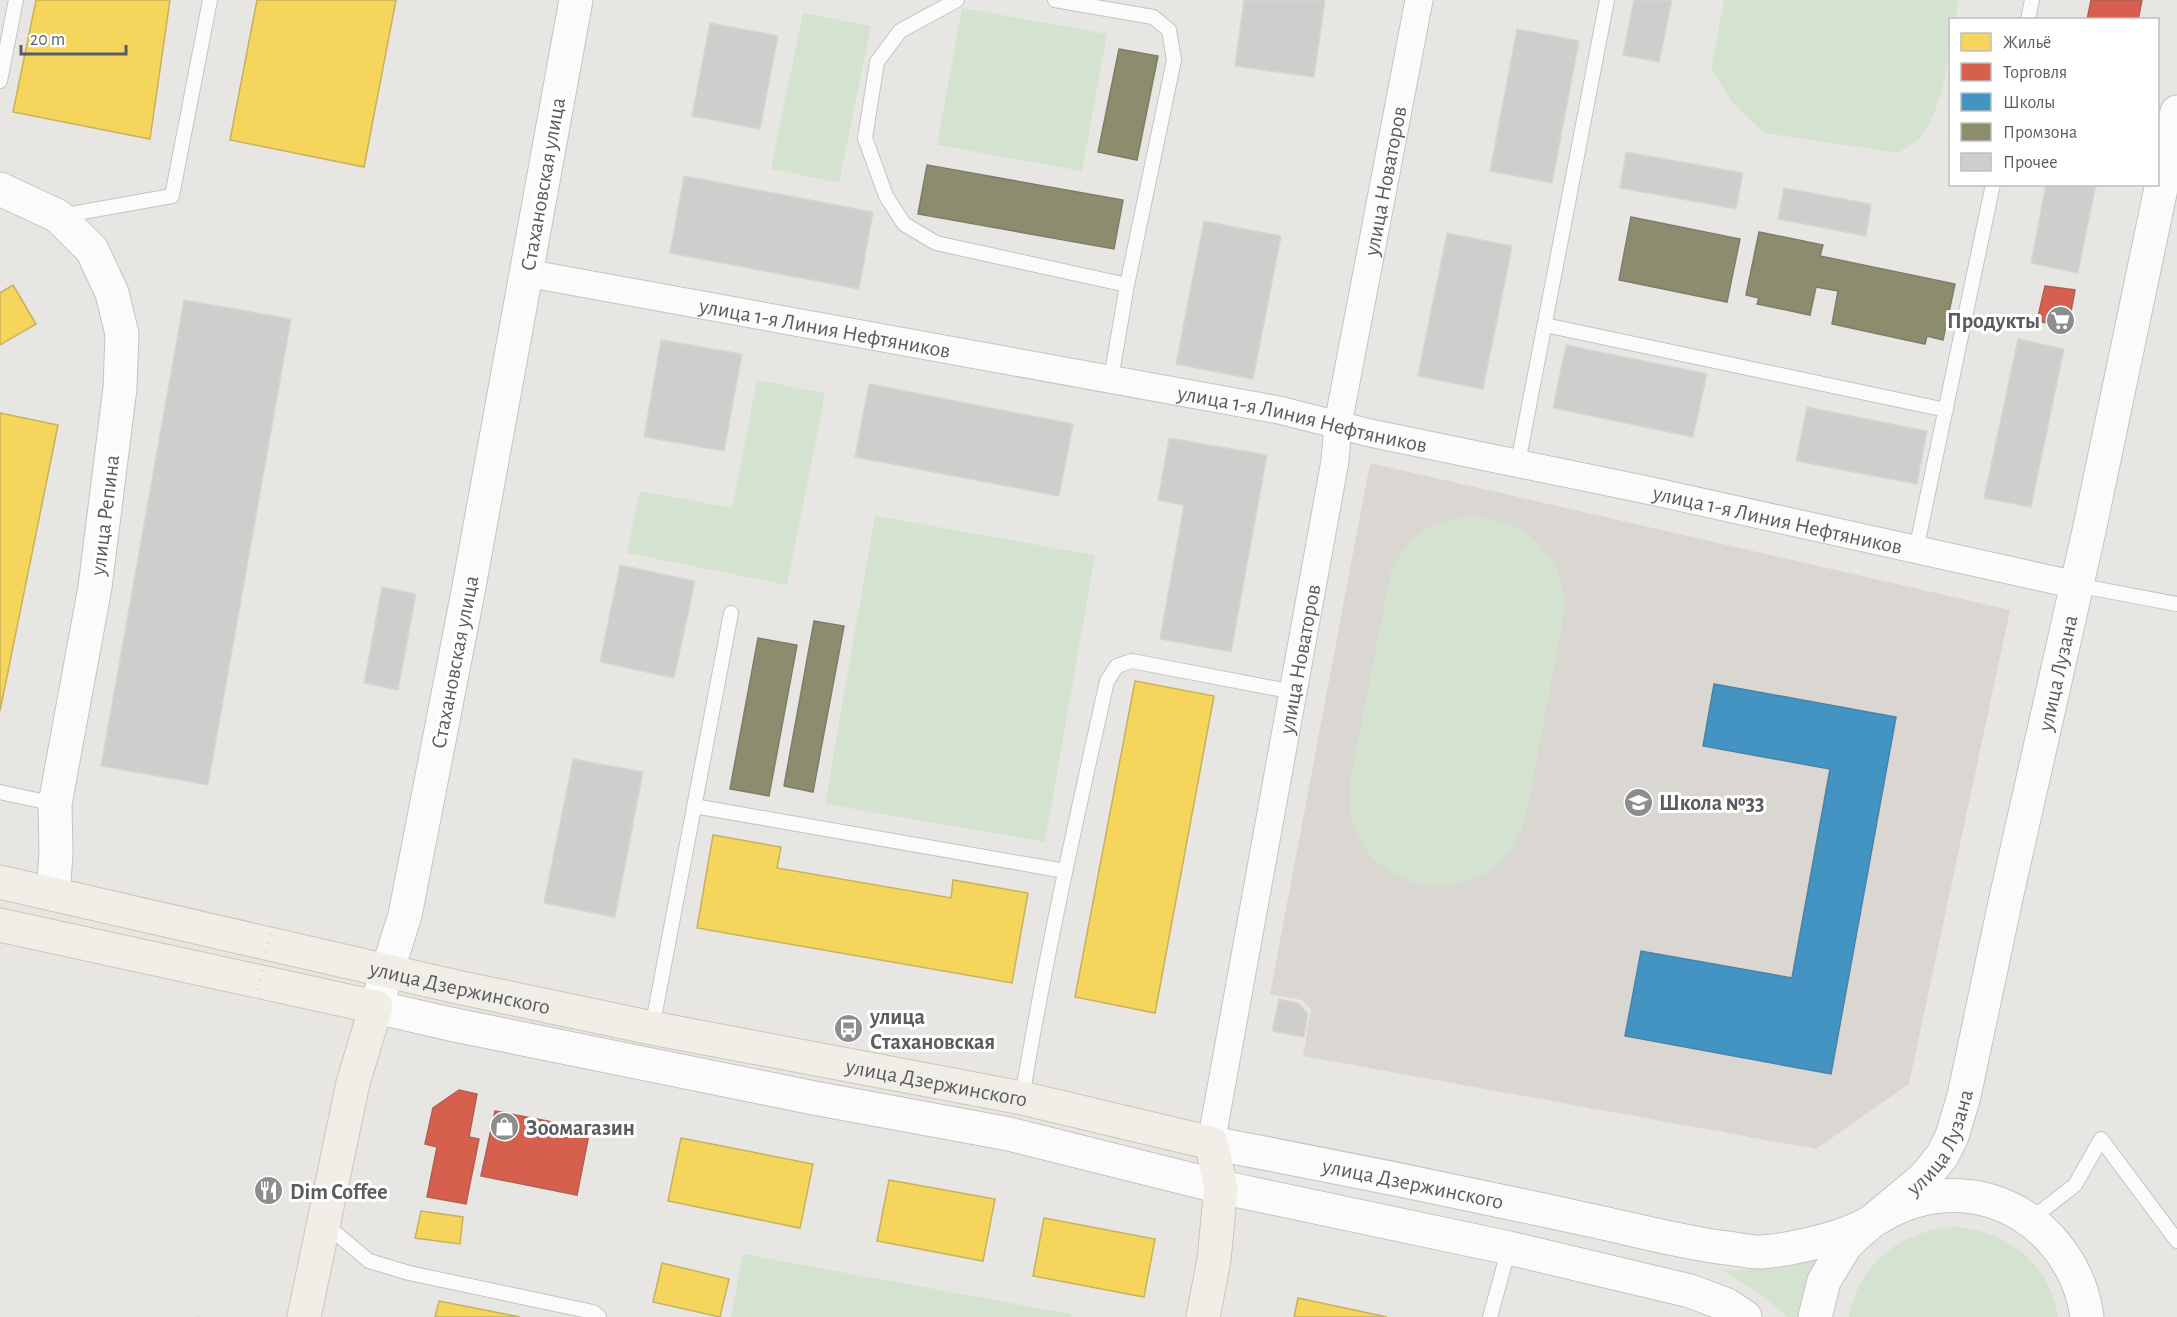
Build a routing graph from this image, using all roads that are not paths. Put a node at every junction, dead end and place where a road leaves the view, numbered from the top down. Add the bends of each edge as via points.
1 (16, 0) edge
2 (210, 0) edge
3 (576, 0) edge
4 (957, 0) edge
5 (1055, 0) edge
6 (1419, 0) edge
7 (1607, 0) edge
8 (2032, 0) edge
9 (2028, 18) edge
10 (0, 81) edge
11 (2174, 109) edge
12 (2172, 159) edge
13 (1992, 186) edge
14 (0, 189) edge
15 (58, 216) junction
16 (526, 273) junction
17 (1127, 285) junction
18 (1545, 325) junction
19 (1111, 380) junction
20 (1946, 410) junction
21 (1338, 424) junction
22 (1518, 463) junction
23 (1916, 550) junction
24 (2076, 585) junction
25 (2177, 604) edge
26 (730, 613) dead end
27 (1294, 692) junction
28 (0, 792) edge
29 (55, 804) junction
30 (694, 806) junction
31 (1065, 870) junction
32 (0, 882) edge
33 (53, 894) junction
34 (0, 924) edge
35 (388, 970) junction
36 (376, 1007) junction
37 (652, 1028) junction
38 (1022, 1098) junction
39 (1211, 1143) junction
40 (1221, 1187) junction
41 (1880, 1216) junction
42 (2030, 1220) junction
43 (324, 1222) junction
44 (2177, 1241) edge
45 (1509, 1248) junction
46 (2087, 1316) edge
47 (304, 1317) edge
48 (599, 1317) edge
49 (1203, 1317) edge
50 (1490, 1317) edge
51 (1745, 1317) edge
52 (1815, 1317) edge

1 - 10 lane
2 - 15 lane via 172,196
3 - 16 main road, Стахановская улица
4 - 17 lane via 900,31 877,62 865,138 886,196 904,224 936,243
5 - 17 lane via 1154,17 1169,30 1174,60
6 - 21 street, улица Новаторов
7 - 18 lane
8 - 9 lane
11 - 12 main road, улица Лузана
12 - 24 main road, улица Лузана
13 - 20 lane
14 - 15 main road, улица Репина
15 - 29 main road, улица Репина via 92,250 112,293 122,334 120,388 94,587
16 - 19 street, улица 1-я Линия Нефтяников
16 - 35 main road, Стахановская улица via 405,915
17 - 19 lane
18 - 20 lane
18 - 22 lane
19 - 21 street, улица 1-я Линия Нефтяников
20 - 23 lane
21 - 22 street, улица 1-я Линия Нефтяников
21 - 27 street, улица Новаторов via 1335,461
22 - 23 street, улица 1-я Линия Нефтяников
23 - 24 street, улица 1-я Линия Нефтяников
24 - 25 lane
24 - 41 main road, улица Лузана via 1952,1136 1924,1178
26 - 30 lane
27 - 31 lane via 1132,661 1117,666 1107,681
27 - 39 street, улица Новаторов
28 - 29 lane
29 - 33 main road, улица Репина
30 - 31 lane
30 - 37 lane
31 - 38 lane
32 - 33 main road, улица Дзержинского
33 - 35 main road, улица Дзержинского
34 - 36 main road, улица Дзержинского
35 - 36 main road, Стахановская улица
35 - 37 main road, улица Дзержинского
36 - 40 main road, улица Дзержинского via 802,1096 1009,1134
36 - 43 main road, Стахановская улица via 352,1083
37 - 38 main road, улица Дзержинского
38 - 39 main road, улица Дзержинского
39 - 40 main road, улица Новаторов
39 - 41 main road, улица Дзержинского via 1712,1246 1760,1252 1836,1237
40 - 45 main road, улица Дзержинского
40 - 49 main road, улица Новаторов via 1214,1260
41 - 42 main road, улица Дзержинского via 1911,1202 1951,1196 1990,1201
41 - 52 main road, улица Дзержинского via 1845,1246 1830,1269
42 - 44 lane via 2075,1185 2101,1139
42 - 46 main road, улица Дзержинского via 2057,1245 2072,1268
43 - 47 main road, Стахановская улица
43 - 48 lane via 369,1261 409,1274 593,1312
45 - 50 lane
45 - 51 main road, улица Дзержинского via 1690,1291 1727,1305

